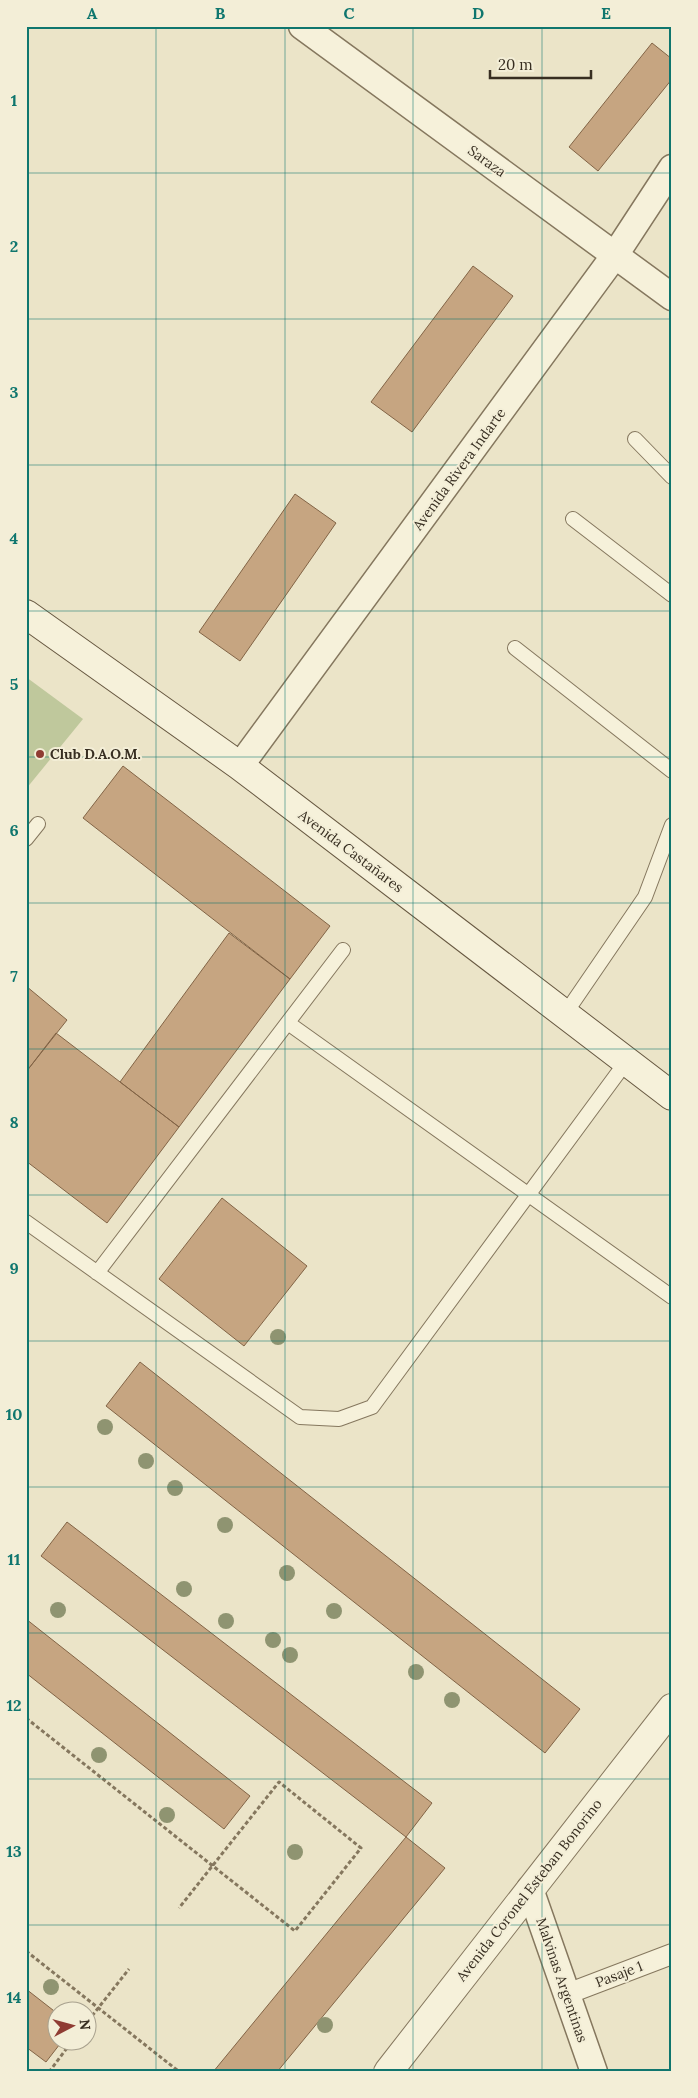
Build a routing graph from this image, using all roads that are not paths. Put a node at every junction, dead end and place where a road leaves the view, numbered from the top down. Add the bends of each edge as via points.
1 (302, 26) edge
2 (672, 168) edge
3 (615, 255) junction
4 (672, 297) edge
5 (635, 439) dead end
6 (672, 477) edge
7 (573, 519) dead end
8 (672, 595) edge
9 (26, 614) edge
10 (515, 648) dead end
11 (240, 766) junction
12 (672, 771) edge
13 (38, 824) dead end
14 (672, 825) edge
15 (26, 839) edge
16 (344, 950) dead end
17 (565, 1014) junction
18 (288, 1023) junction
19 (626, 1062) junction
20 (672, 1096) edge
21 (528, 1195) junction
22 (26, 1222) edge
23 (97, 1273) junction
24 (672, 1297) edge
25 (668, 1721) edge
26 (530, 1889) junction
27 (672, 1954) edge
28 (567, 1994) junction
29 (388, 2072) edge
30 (594, 2072) edge

1 - 3 street, Saraza
2 - 3 street, Avenida Rivera Indarte
3 - 4 street, Saraza
3 - 11 street, Avenida Rivera Indarte
5 - 6 lane
7 - 8 lane
9 - 11 main road, Avenida Castañares
10 - 12 lane
11 - 17 main road, Avenida Castañares
13 - 15 lane
14 - 17 lane via 645,897
16 - 18 lane
17 - 19 main road, Avenida Castañares
18 - 21 lane
18 - 23 lane
19 - 20 main road, Avenida Castañares
19 - 21 lane
21 - 23 lane via 372,1407 340,1419 300,1417
21 - 24 lane
22 - 23 lane
25 - 26 main road, Avenida Coronel Esteban Bonorino
26 - 28 street, Malvinas Argentinas
26 - 29 main road, Avenida Coronel Esteban Bonorino
27 - 28 street, Pasaje 1
28 - 30 street, Malvinas Argentinas

